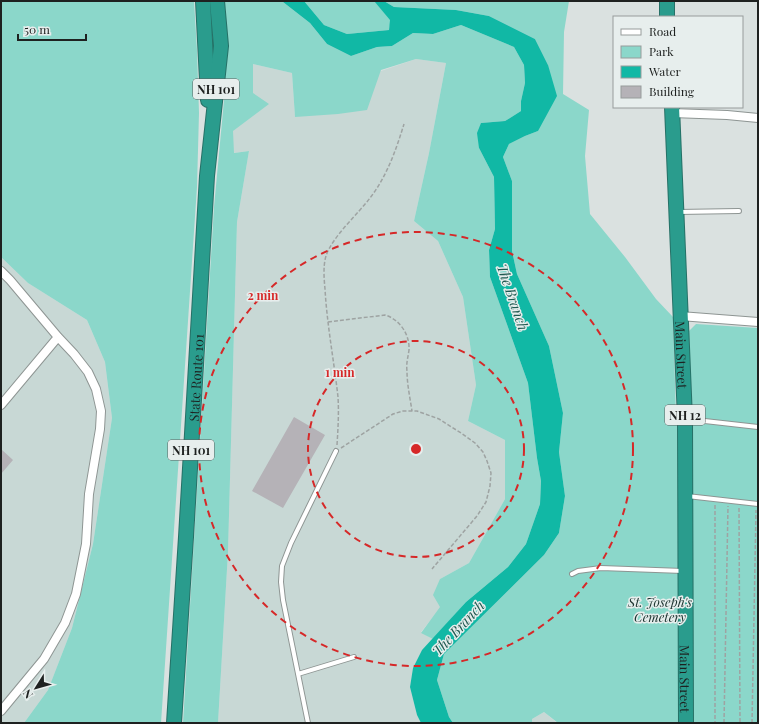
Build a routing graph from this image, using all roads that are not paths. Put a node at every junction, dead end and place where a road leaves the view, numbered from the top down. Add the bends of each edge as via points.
1 (203, 1) edge
2 (217, 1) edge
3 (667, 1) edge
4 (668, 16) edge
5 (672, 110) edge
6 (758, 118) edge
7 (207, 176) junction
8 (739, 211) dead end
9 (676, 212) junction
10 (1, 271) edge
11 (680, 316) junction
12 (758, 322) edge
13 (58, 337) junction
14 (1, 405) edge
15 (685, 419) junction
16 (758, 428) edge
17 (336, 451) road end
18 (685, 496) junction
19 (757, 504) edge
20 (685, 571) junction
21 (572, 574) dead end
22 (354, 657) dead end
23 (298, 674) junction
24 (1, 711) edge
25 (174, 723) edge
26 (308, 723) edge
27 (686, 723) edge

1 - 7 highway, State Route 101 / NH 101 via 208,88
2 - 7 highway, State Route 101 / NH 101 via 221,46
3 - 4 highway
5 - 6 street
5 - 9 highway, Main Street / NH 12
7 - 25 highway, State Route 101 / NH 101
8 - 9 lane
9 - 11 highway, Main Street / NH 12
10 - 13 street
11 - 12 street
11 - 15 highway, Main Street / NH 12
13 - 14 street
13 - 24 street via 88,372 96,389 101,411 89,494 86,544 76,594 65,623 44,659
15 - 16 lane
15 - 18 highway, Main Street / NH 12
17 - 23 lane via 282,566 283,600
18 - 19 lane
18 - 20 highway, Main Street / NH 12
20 - 21 lane via 601,568
20 - 27 highway, Main Street / NH 12
22 - 23 lane
23 - 26 lane

